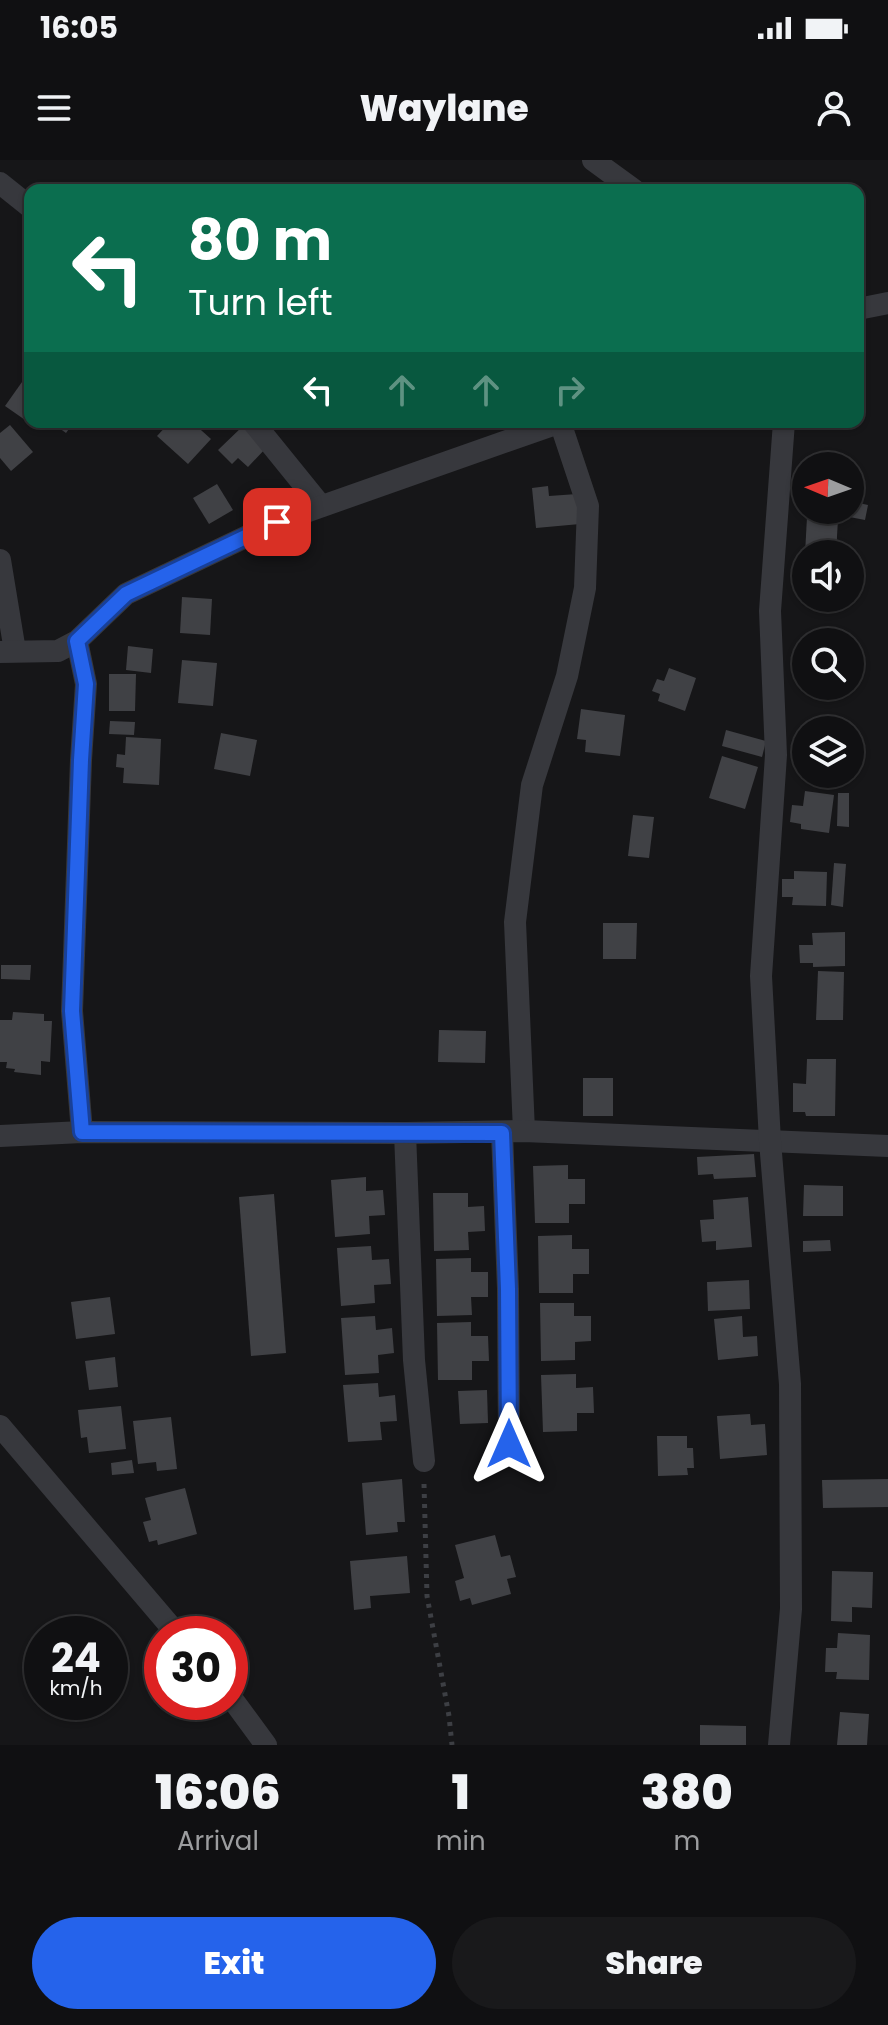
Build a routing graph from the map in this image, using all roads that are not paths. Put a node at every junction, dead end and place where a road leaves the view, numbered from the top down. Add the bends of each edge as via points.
1 (593, 160) edge
2 (0, 183) edge
3 (626, 184) edge
4 (24, 202) edge
5 (888, 303) edge
6 (864, 308) edge
7 (258, 428) edge
8 (543, 428) edge
9 (562, 428) edge
10 (784, 428) edge
11 (321, 506) junction
12 (0, 560) edge
13 (77, 641) junction
14 (8, 651) edge
15 (82, 1132) junction
16 (513, 1132) junction
17 (405, 1133) junction
18 (0, 1136) edge
19 (770, 1141) junction
20 (888, 1146) edge
21 (0, 1426) edge
22 (509, 1444) dead end
23 (424, 1461) road end
24 (162, 1616) edge
25 (248, 1720) edge
26 (266, 1745) edge
27 (779, 1745) edge

1 - 3 street
2 - 4 street
5 - 6 street
7 - 11 street
8 - 11 street
9 - 16 street via 588,506 585,588 567,676 532,785 515,922
10 - 19 street via 770,611 776,755 761,976
11 - 13 street via 126,594
12 - 14 street
13 - 14 street via 58,651
13 - 15 street via 86,684 72,1011
15 - 17 street
15 - 18 street
16 - 17 street
16 - 19 street
16 - 22 street
17 - 23 street via 414,1360
19 - 20 street
19 - 27 street via 790,1384 791,1609
21 - 24 street
25 - 26 street

